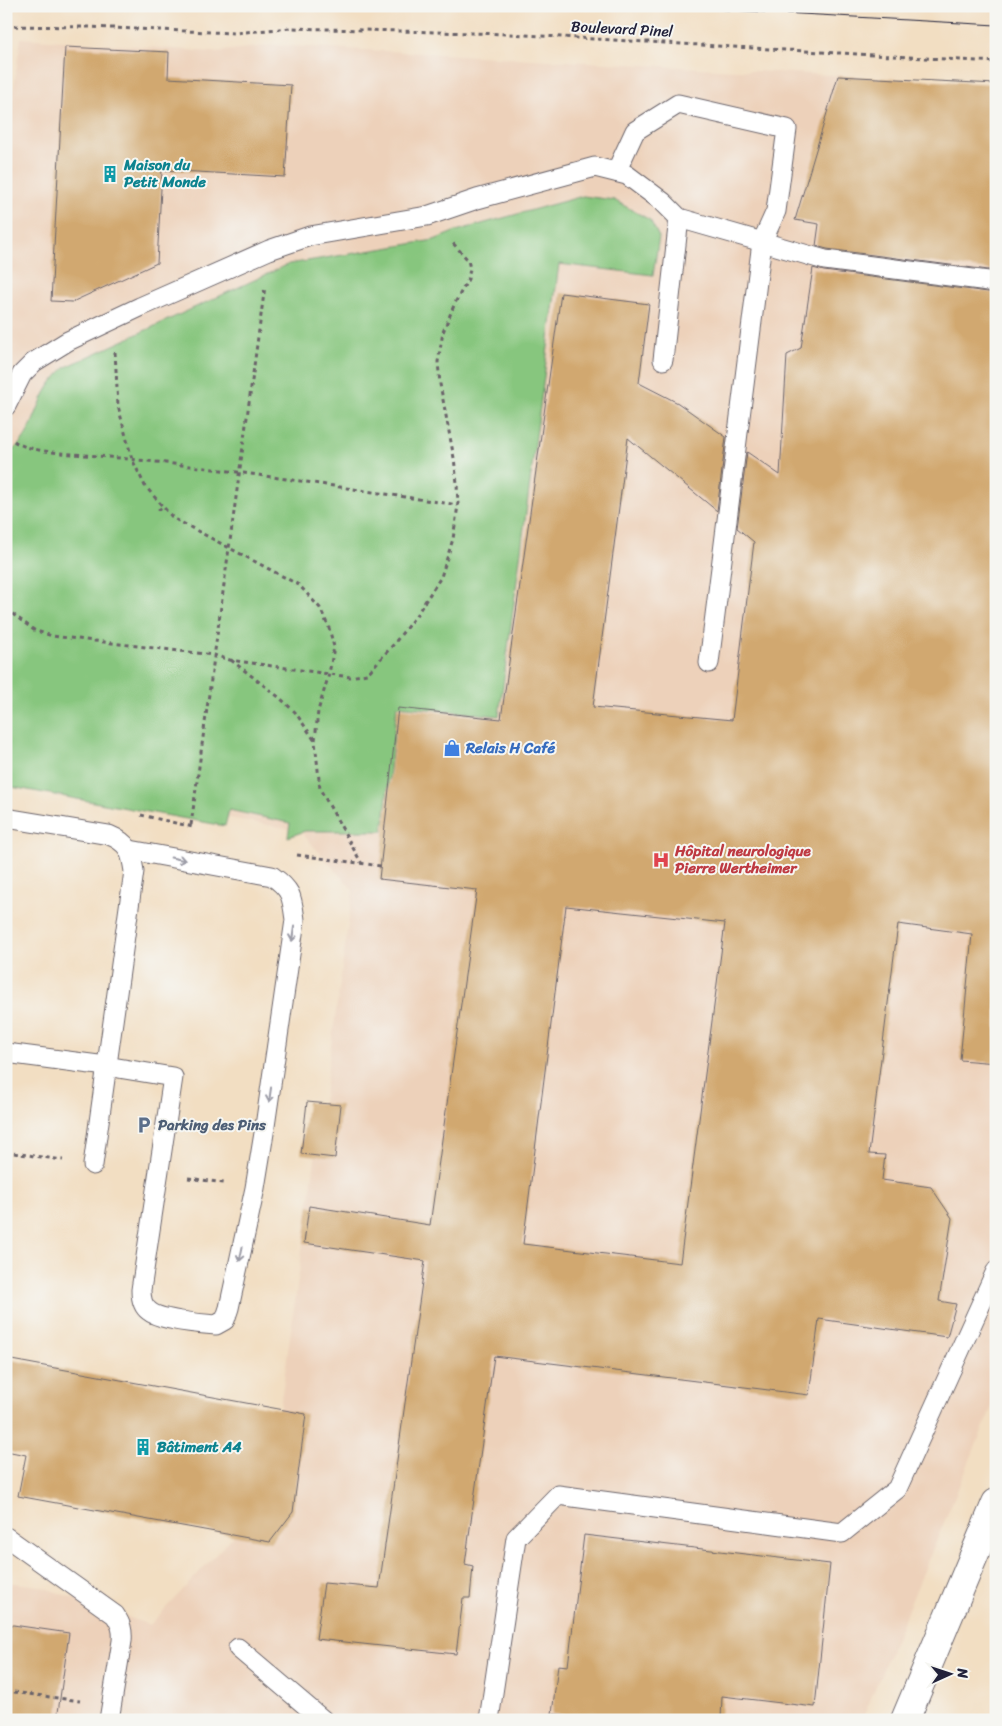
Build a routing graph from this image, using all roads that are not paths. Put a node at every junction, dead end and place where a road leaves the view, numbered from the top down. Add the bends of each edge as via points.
1 (616, 172) junction
2 (680, 218) junction
3 (762, 242) junction
4 (996, 282) edge
5 (663, 360) dead end
6 (6, 406) edge
7 (709, 663) dead end
8 (6, 818) edge
9 (130, 850) junction
10 (6, 1053) edge
11 (106, 1066) junction
12 (93, 1165) dead end
13 (996, 1271) edge
14 (996, 1503) edge
15 (6, 1538) edge
16 (238, 1648) dead end
17 (110, 1712) edge
18 (323, 1720) edge
19 (489, 1720) edge
20 (905, 1720) edge

1 - 2 lane via 628,175
1 - 3 lane via 635,131 678,104 787,128 776,211
1 - 6 lane via 595,167 427,216 310,236 270,250 68,341 34,362 22,374
2 - 3 lane
2 - 5 lane
3 - 4 lane via 825,260
3 - 7 lane
8 - 9 lane via 109,836 120,839
9 - 11 lane via 134,871
9 -> 11 lane via 272,876 284,884 292,898 295,920 256,1179 230,1308 225,1320 216,1325 158,1316 142,1303 141,1290 173,1077
10 - 11 lane
11 - 12 lane
13 - 19 lane via 897,1490 842,1533 558,1495 516,1538
14 - 20 street
15 - 17 lane via 115,1615 120,1623 122,1641
16 - 18 lane

